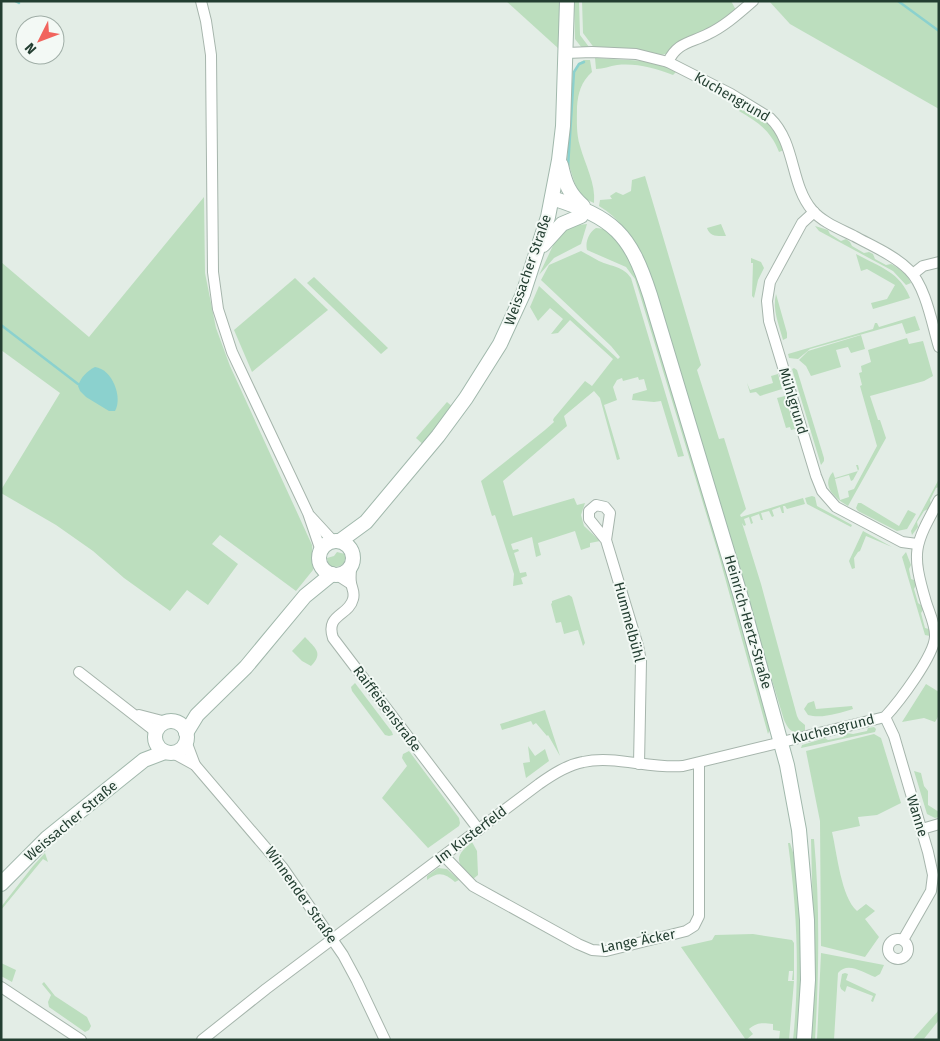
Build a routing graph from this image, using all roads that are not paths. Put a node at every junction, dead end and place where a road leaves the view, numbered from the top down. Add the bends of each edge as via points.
1 (201, 1) edge
2 (567, 1) edge
3 (753, 1) edge
4 (566, 53) junction
5 (668, 62) junction
6 (559, 160) junction
7 (551, 203) junction
8 (814, 212) junction
9 (596, 215) junction
10 (581, 216) junction
11 (609, 223) junction
12 (538, 250) junction
13 (939, 262) edge
14 (913, 274) junction
15 (939, 347) edge
16 (939, 500) edge
17 (308, 513) junction
18 (366, 522) junction
19 (606, 540) dead end
20 (337, 541) junction
21 (917, 544) junction
22 (353, 551) junction
23 (321, 558) junction
24 (351, 568) junction
25 (335, 575) junction
26 (351, 584) junction
27 (305, 596) junction
28 (937, 640) edge
29 (79, 672) dead end
30 (133, 714) junction
31 (197, 715) junction
32 (885, 716) junction
33 (171, 722) junction
34 (155, 736) junction
35 (186, 737) junction
36 (782, 742) junction
37 (169, 752) junction
38 (144, 760) junction
39 (699, 763) junction
40 (638, 764) junction
41 (195, 765) junction
42 (939, 824) edge
43 (922, 829) junction
44 (478, 830) junction
45 (444, 856) junction
46 (1, 884) edge
47 (333, 939) junction
48 (904, 940) dead end
49 (1, 987) edge
50 (82, 1040) edge
51 (202, 1040) edge
52 (385, 1040) edge
53 (804, 1040) edge

1 - 17 street via 211,56 213,272 218,309 232,352
2 - 4 main road, Weissacher Straße
3 - 5 street via 709,34 679,46
4 - 5 street, Kuchengrund via 636,54
4 - 6 main road, Weissacher Straße
5 - 8 street, Kuchengrund via 731,94 775,122 785,139 805,198
6 - 7 main road, Weissacher Straße
6 - 9 main road via 570,194
7 - 9 main road, Heinrich-Hertz-Straße via 581,207
7 - 10 main road
7 - 12 main road, Weissacher Straße
8 - 14 street, Kuchengrund via 902,264
8 - 21 street, Mühlgrund via 802,224 770,282 767,301 769,321 816,476 822,491 836,507 902,542
9 - 11 main road, Heinrich-Hertz-Straße
10 - 11 main road
10 - 12 main road via 562,224
11 - 36 main road, Heinrich-Hertz-Straße via 634,253 645,279
12 - 18 main road, Weissacher Straße via 510,325 479,380 438,436
13 - 14 street via 923,266
14 - 15 street, Kuchengrund
16 - 21 street, Kuchengrund
17 - 20 street
17 - 23 street
18 - 20 main road, Weissacher Straße
18 - 22 main road, Weissacher Straße
19 - 40 street, Hummelbühl via 641,661
20 - 22 main road via 348,544
20 - 23 main road, Weissacher Straße via 326,543
21 - 28 street, Kuchengrund via 916,567
22 - 24 main road, Weissacher Straße
23 - 25 main road via 324,570
23 - 27 main road, Weissacher Straße
24 - 25 main road, Weissacher Straße
24 - 26 street, Raiffeisenstraße
25 - 26 street
25 - 27 main road, Weissacher Straße
26 - 44 street, Raiffeisenstraße via 353,601 333,621 333,638
27 - 31 main road, Weissacher Straße via 246,667
28 - 32 street, Kuchengrund via 922,668
29 - 30 street
30 - 33 street
30 - 34 street
31 - 33 main road, Weissacher Straße
31 - 35 main road, Weissacher Straße
32 - 36 street, Kuchengrund
32 - 43 street, Wanne
33 - 34 main road, Weissacher Straße via 158,728
33 - 35 main road via 184,728
34 - 37 main road via 159,747
34 - 38 main road, Weissacher Straße
35 - 37 main road, Weissacher Straße via 181,749
35 - 41 street, Winnender Straße
36 - 39 street, Im Kusterfeld
36 - 53 main road, Heinrich-Hertz-Straße via 794,800 804,881 808,948
37 - 38 main road, Weissacher Straße
37 - 41 street, Winnender Straße
38 - 46 main road, Weissacher Straße via 47,838
39 - 40 street, Im Kusterfeld via 664,767
39 - 45 street, Lange Äcker via 699,916 686,932 606,951 592,950 473,886
40 - 44 street, Im Kusterfeld via 596,760 568,767 552,775
41 - 47 street, Winnender Straße via 274,856
42 - 43 street
43 - 48 street, Wanne via 931,864 932,885
44 - 45 street, Im Kusterfeld
45 - 47 street, Im Kusterfeld
47 - 51 street, Im Kusterfeld
47 - 52 street, Winnender Straße
49 - 50 street

